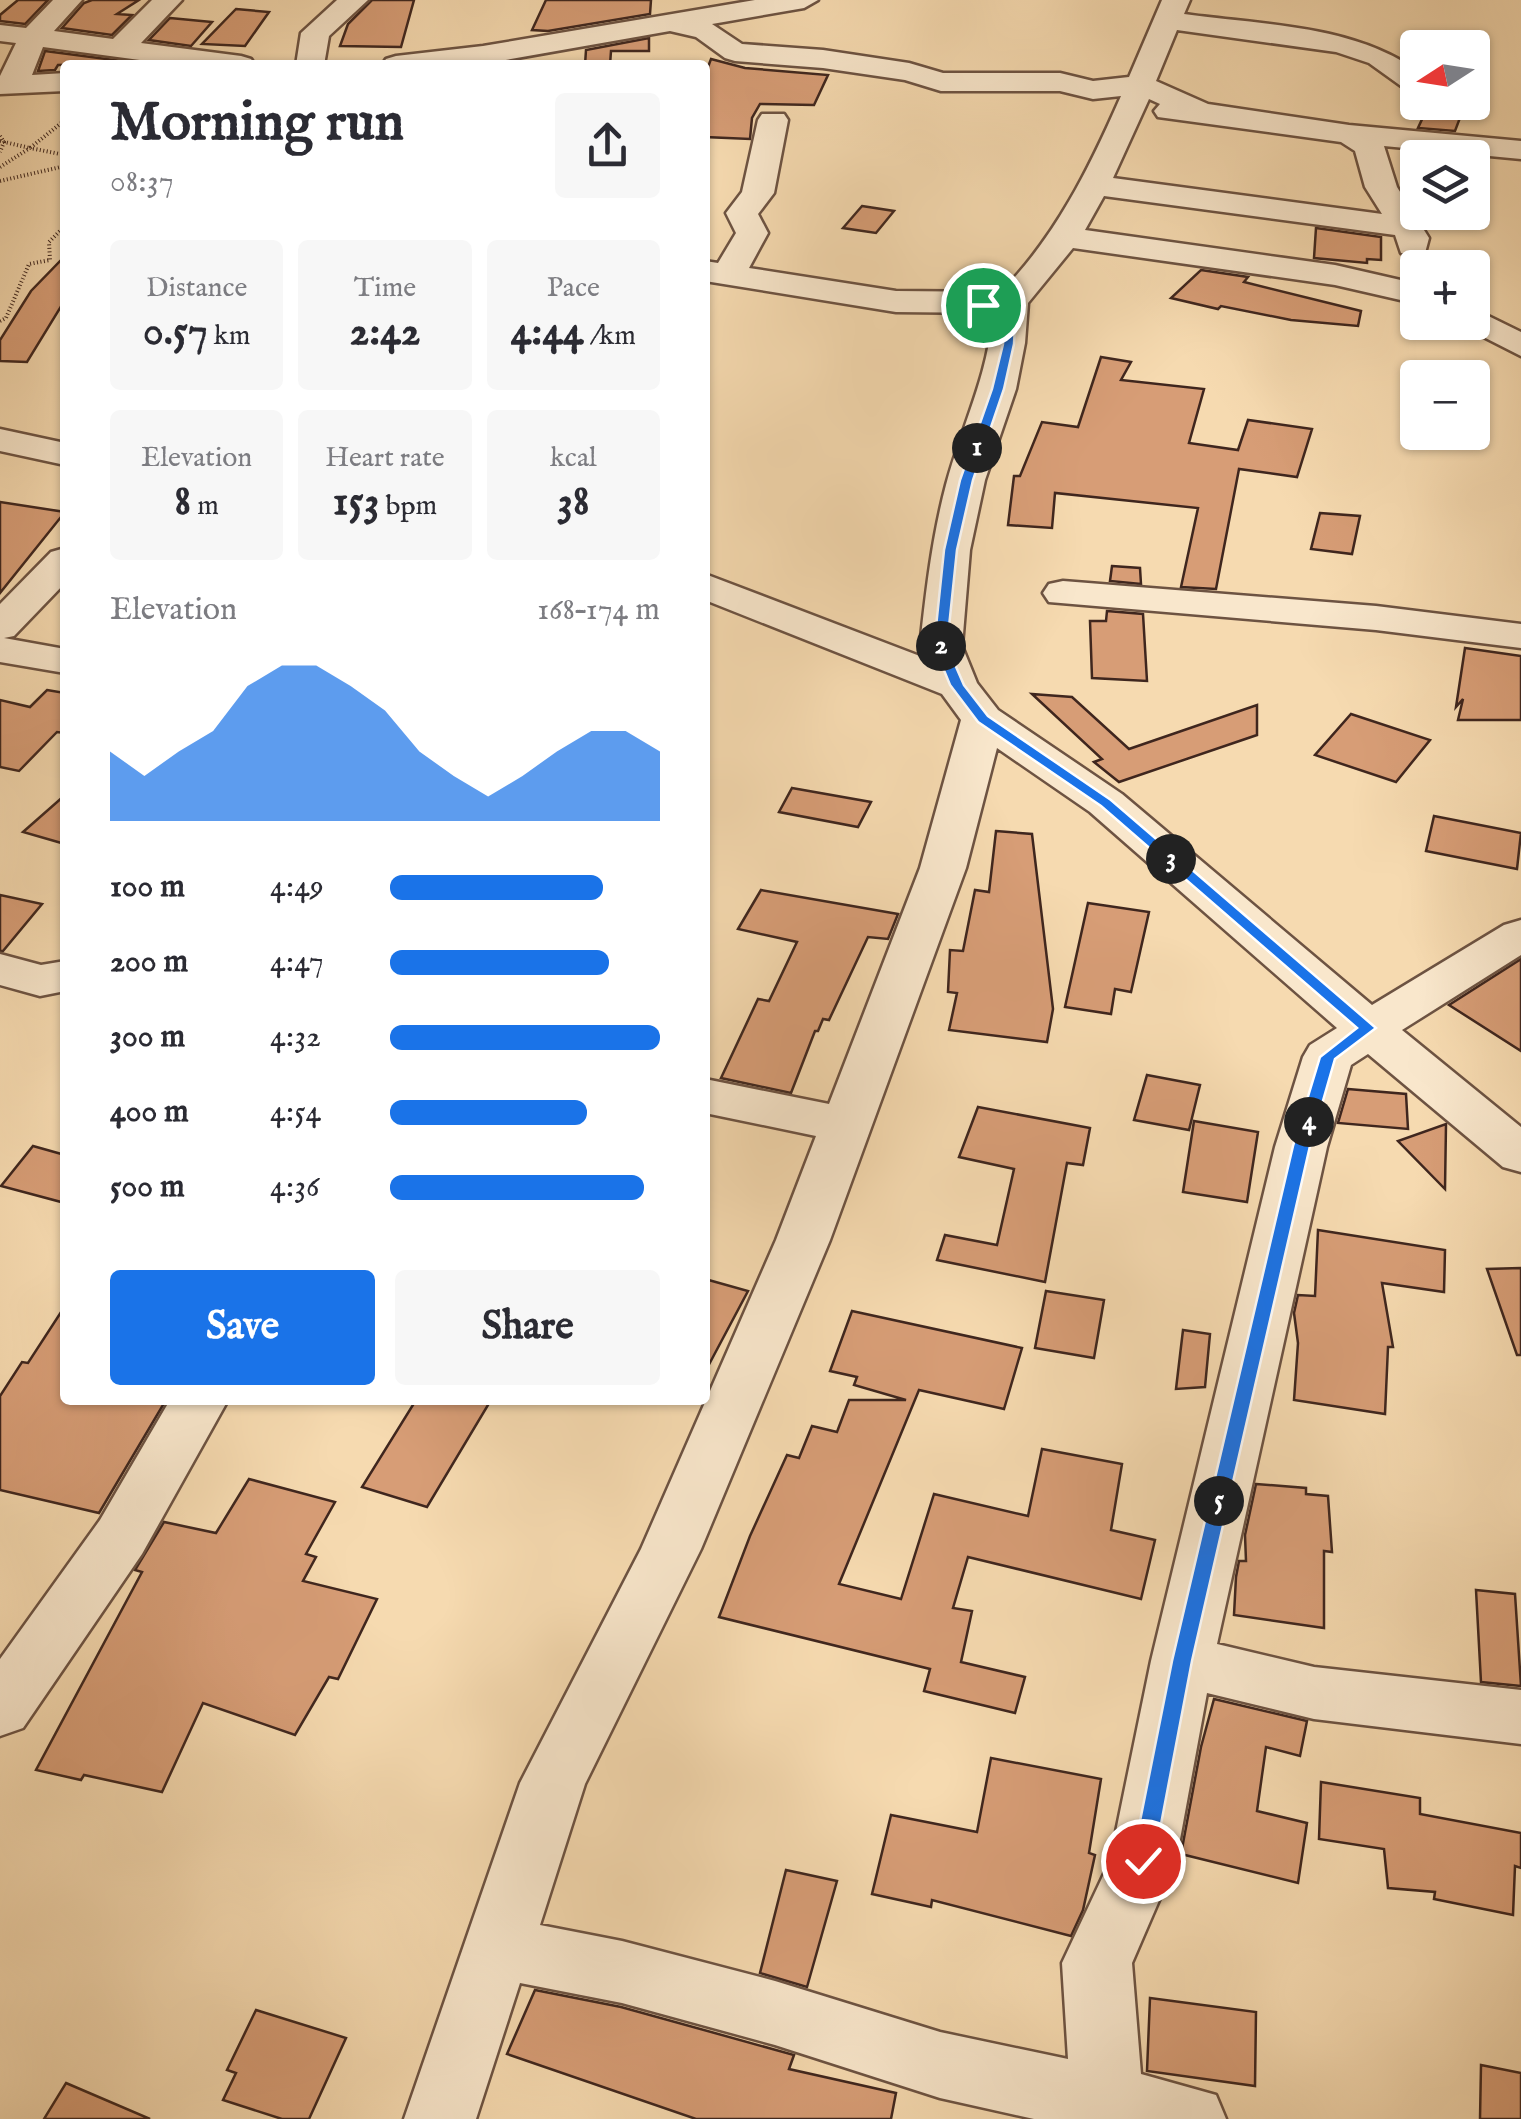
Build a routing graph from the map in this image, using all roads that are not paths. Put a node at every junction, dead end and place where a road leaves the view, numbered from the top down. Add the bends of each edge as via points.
1 (68, 0) edge
2 (168, 0) edge
3 (353, 0) edge
4 (804, 0) edge
5 (1172, 10) edge
6 (670, 22) junction
7 (0, 33) edge
8 (33, 37) junction
9 (118, 50) junction
10 (579, 51) edge
11 (200, 60) edge
12 (311, 60) edge
13 (461, 60) edge
14 (1400, 72) edge
15 (60, 82) edge
16 (6, 84) edge
17 (1135, 97) junction
18 (773, 120) dead end
19 (1420, 120) edge
20 (1349, 134) junction
21 (1406, 140) joint
22 (1490, 147) edge
23 (1521, 150) edge
24 (1095, 185) junction
25 (1400, 218) edge
26 (1400, 226) edge
27 (1061, 237) junction
28 (717, 272) edge
29 (1400, 290) edge
30 (1011, 301) junction
31 (1490, 328) edge
32 (1521, 346) edge
33 (60, 419) edge
34 (33, 446) edge
35 (60, 565) edge
36 (710, 588) edge
37 (1063, 593) dead end
38 (0, 627) edge
39 (1521, 636) edge
40 (0, 650) edge
41 (60, 661) edge
42 (970, 702) junction
43 (1521, 936) edge
44 (0, 968) edge
45 (60, 977) edge
46 (1368, 1028) junction
47 (710, 1097) edge
48 (846, 1125) junction
49 (1521, 1154) edge
50 (726, 1369) edge
51 (197, 1405) edge
52 (1182, 1661) junction
53 (0, 1709) edge
54 (1521, 1718) edge
55 (495, 1947) junction
56 (1105, 2110) edge
57 (440, 2119) edge
58 (1190, 2119) edge

1 - 8 street
2 - 9 street
3 - 12 street via 314,34
4 - 6 street
5 - 14 street via 1278,22 1379,56
5 - 17 street
6 - 10 street
6 - 17 street via 706,31 735,52 823,59 941,82 1060,82
7 - 8 street
8 - 9 street
8 - 16 street
9 - 11 street
10 - 13 street
15 - 16 street
17 - 20 street
17 - 24 street
18 - 28 street via 758,193 742,213 752,233
19 - 21 street
20 - 21 street
20 - 25 street via 1369,146 1381,188
22 - 23 street
24 - 26 street
24 - 27 street
27 - 29 street
27 - 30 street
28 - 30 street via 894,300
30 - 42 street via 998,389 950,550 941,646
31 - 32 street
33 - 34 street
35 - 38 street
36 - 42 street
37 - 39 street
40 - 41 street
42 - 46 street via 1106,803
42 - 48 street via 943,868
43 - 46 street
44 - 45 street via 40,981
46 - 49 street
46 - 52 street via 1328,1057
47 - 48 street
48 - 50 street
50 - 55 street via 671,1549 553,1783
51 - 53 street via 121,1536
52 - 54 street via 1314,1693
52 - 56 street via 1143,1861 1097,1963
55 - 56 street via 775,2012
55 - 57 street
56 - 58 street

